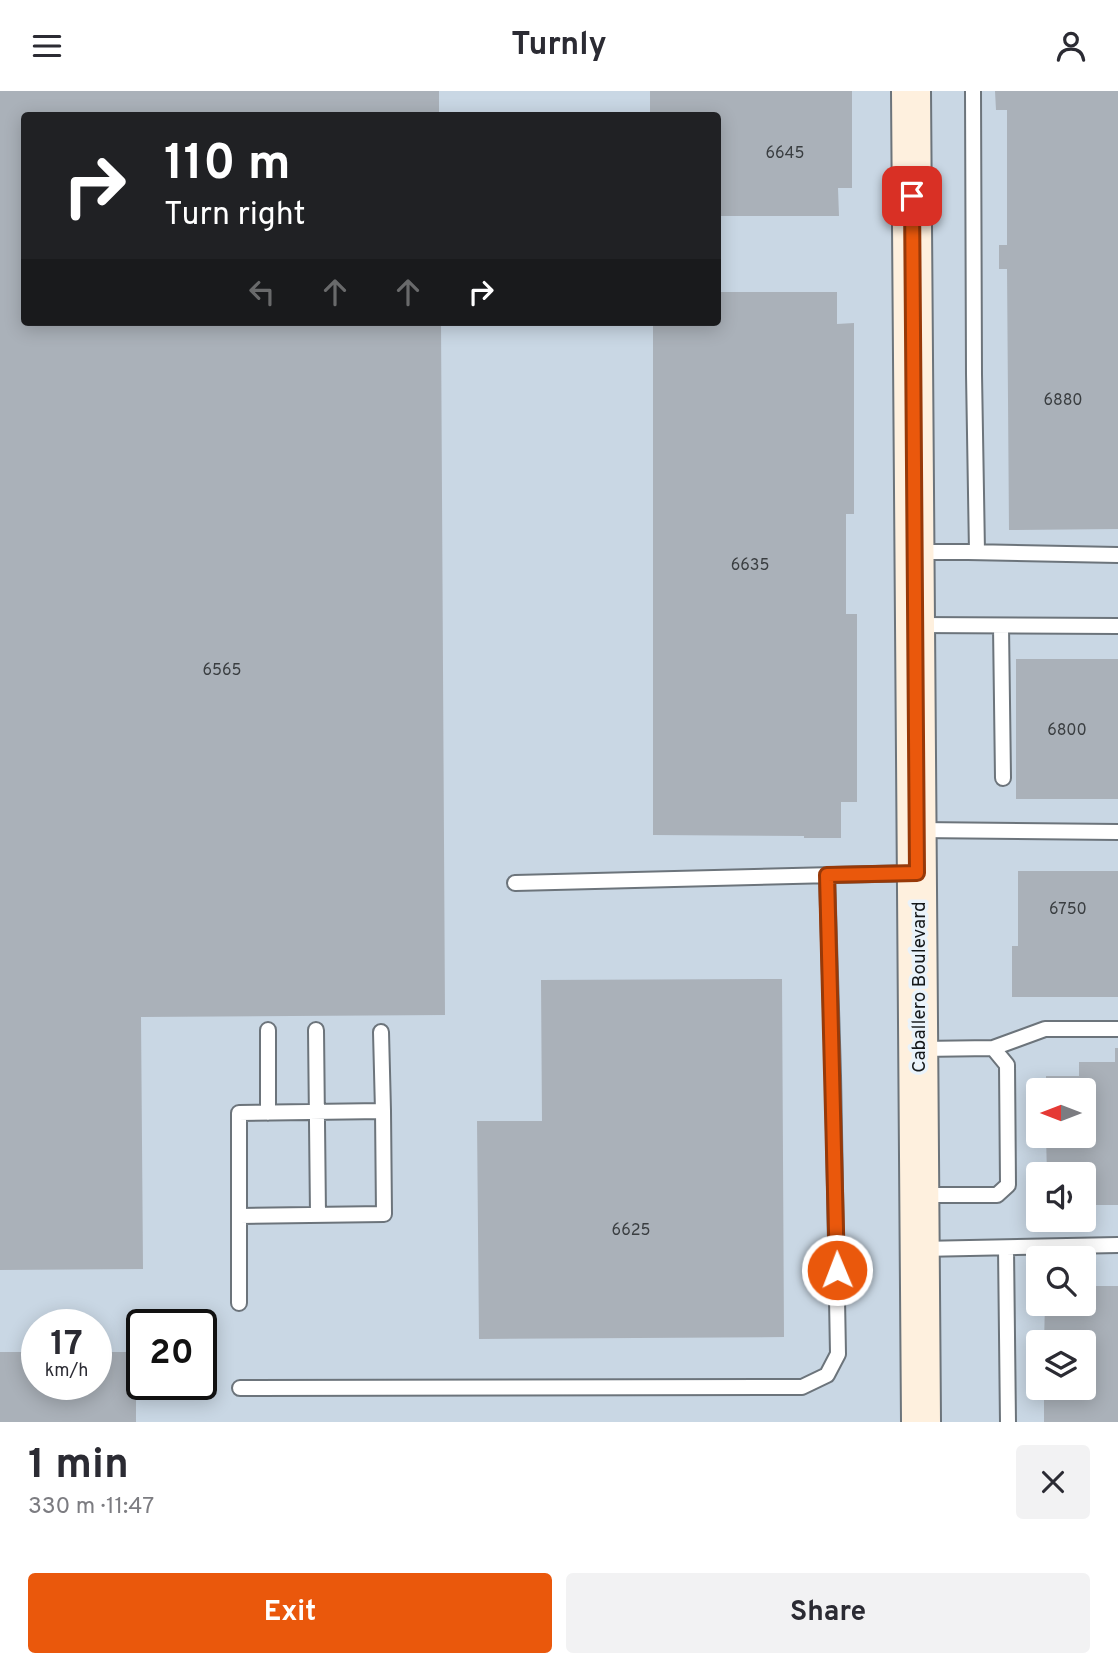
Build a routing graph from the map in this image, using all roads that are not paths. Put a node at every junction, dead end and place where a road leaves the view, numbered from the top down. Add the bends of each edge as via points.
1 (911, 91) edge
2 (973, 91) edge
3 (915, 552) junction
4 (978, 552) junction
5 (1118, 555) edge
6 (915, 625) junction
7 (1001, 626) junction
8 (1118, 626) edge
9 (1003, 778) dead end
10 (916, 830) junction
11 (1118, 832) edge
12 (917, 873) junction
13 (827, 875) junction
14 (515, 883) dead end
15 (1118, 1029) edge
16 (268, 1030) dead end
17 (316, 1030) dead end
18 (381, 1031) dead end
19 (993, 1048) junction
20 (918, 1049) junction
21 (383, 1111) junction
22 (317, 1112) junction
23 (268, 1113) junction
24 (919, 1195) junction
25 (318, 1215) junction
26 (240, 1216) junction
27 (1118, 1245) edge
28 (1006, 1248) junction
29 (920, 1249) junction
30 (239, 1303) dead end
31 (240, 1388) dead end
32 (921, 1422) edge
33 (1008, 1422) edge

1 - 3 street, Caballero Boulevard
2 - 4 lane
3 - 4 lane
3 - 6 street, Caballero Boulevard
4 - 5 lane
6 - 7 lane
6 - 10 street, Caballero Boulevard
7 - 8 lane
7 - 9 lane
10 - 11 lane
10 - 12 street, Caballero Boulevard
12 - 13 lane
12 - 20 street, Caballero Boulevard
13 - 14 lane
13 - 31 lane via 838,1354 827,1375 802,1387
15 - 19 lane via 1045,1029
16 - 23 lane
17 - 22 lane
18 - 21 lane
19 - 20 lane
19 - 24 lane via 1007,1065 1008,1185 997,1195
20 - 24 street, Caballero Boulevard
21 - 22 lane
21 - 25 lane via 384,1214
22 - 23 lane
22 - 25 lane
23 - 26 lane via 239,1113
24 - 29 street, Caballero Boulevard
25 - 26 lane
26 - 30 lane
27 - 28 lane
28 - 29 lane
28 - 33 lane
29 - 32 street, Caballero Boulevard

